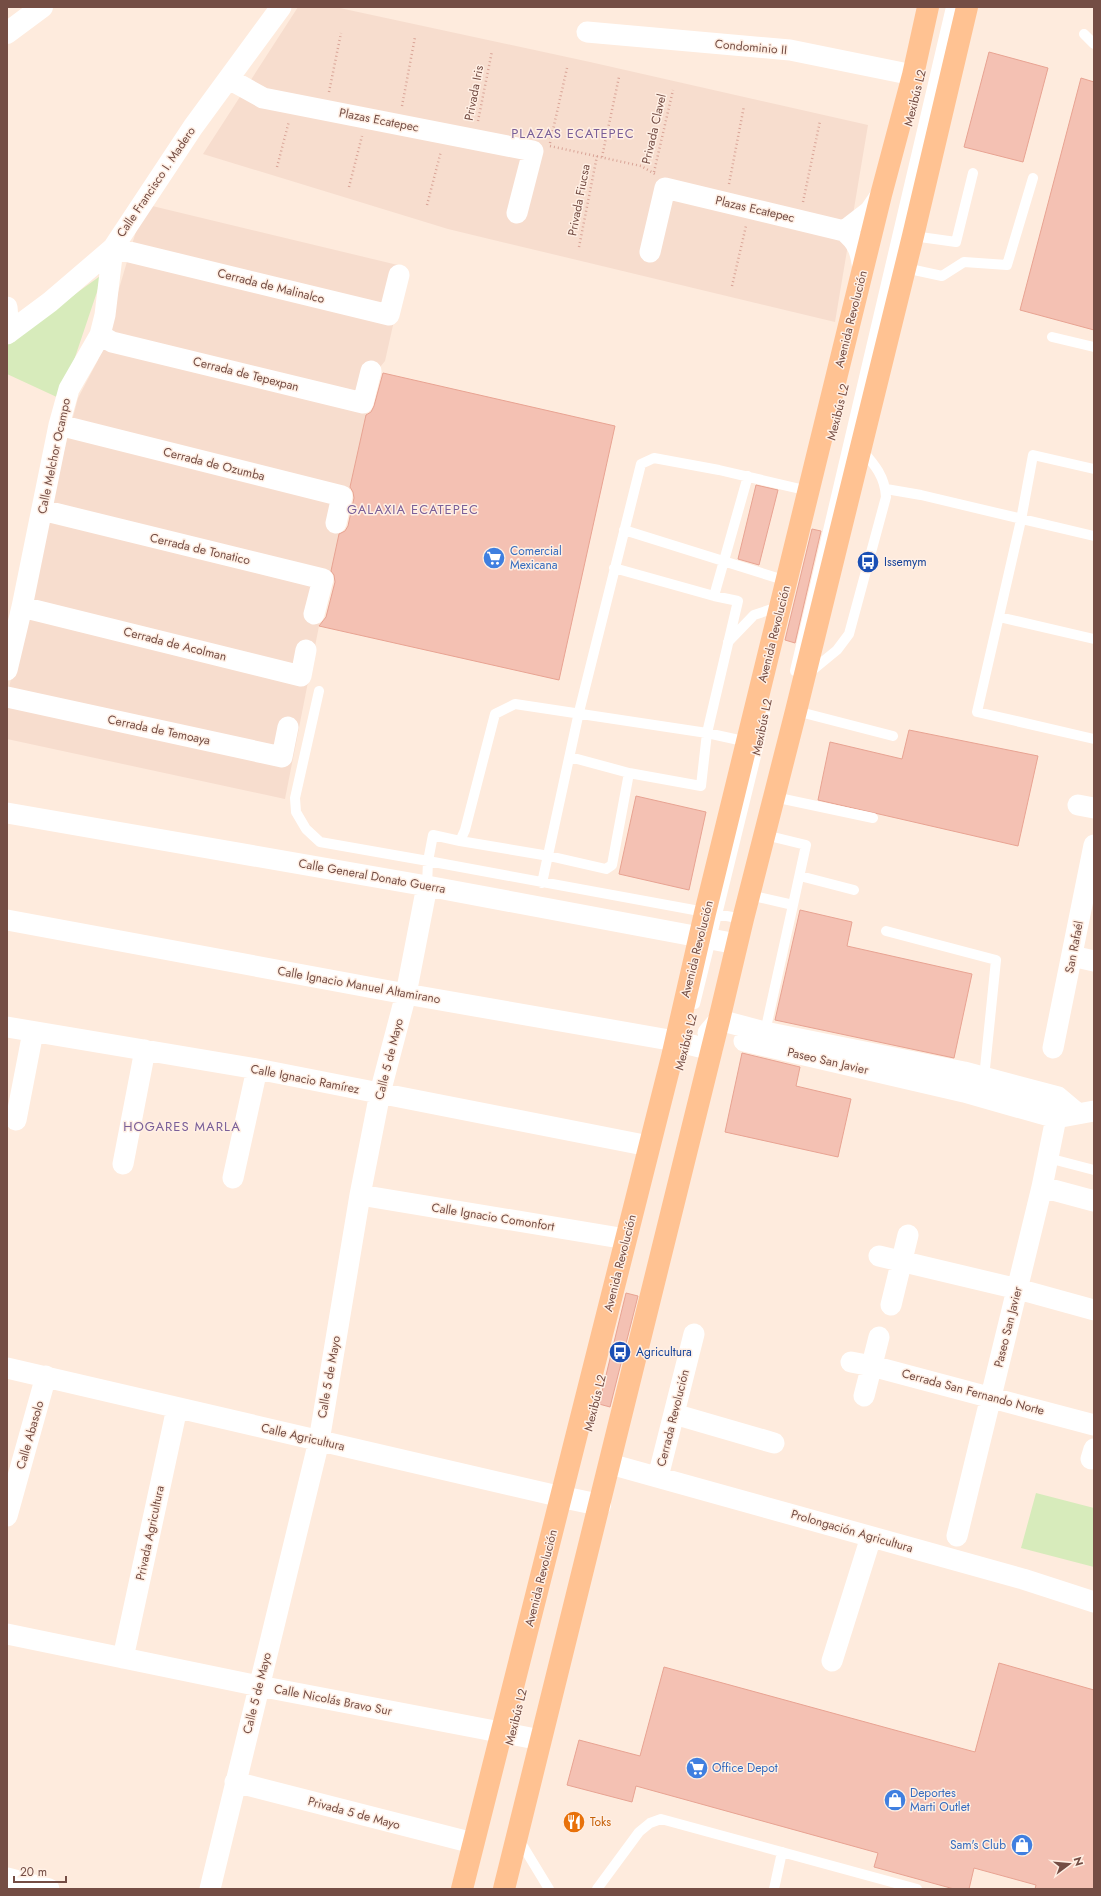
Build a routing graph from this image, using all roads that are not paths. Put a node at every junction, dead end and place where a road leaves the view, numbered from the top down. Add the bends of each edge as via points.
1 (42, 7) edge
2 (281, 7) edge
3 (928, 7) edge
4 (937, 7) edge
5 (950, 7) edge
6 (967, 7) edge
7 (587, 32) dead end
8 (7, 33) edge
9 (1084, 34) dead end
10 (1094, 44) edge
11 (913, 75) junction
12 (229, 79) junction
13 (974, 173) dead end
14 (1033, 178) dead end
15 (881, 195) junction
16 (517, 213) dead end
17 (844, 231) junction
18 (913, 236) junction
19 (113, 248) junction
20 (650, 252) dead end
21 (905, 268) junction
22 (863, 270) junction
23 (399, 275) dead end
24 (7, 307) edge
25 (8, 334) edge
26 (100, 335) junction
27 (1052, 337) dead end
28 (1094, 347) edge
29 (372, 371) dead end
30 (59, 425) junction
31 (860, 448) junction
32 (1094, 469) edge
33 (748, 476) junction
34 (886, 489) junction
35 (812, 505) junction
36 (42, 510) junction
37 (1021, 520) junction
38 (336, 523) dead end
39 (624, 530) junction
40 (1094, 536) edge
41 (807, 539) dead end
42 (724, 562) junction
43 (614, 568) junction
44 (794, 581) junction
45 (714, 596) junction
46 (781, 606) junction
47 (22, 607) junction
48 (314, 614) dead end
49 (999, 617) junction
50 (1094, 639) edge
51 (727, 642) junction
52 (306, 650) dead end
53 (7, 670) edge
54 (798, 679) junction
55 (319, 692) dead end
56 (770, 693) dead end
57 (7, 697) edge
58 (579, 712) junction
59 (792, 714) junction
60 (288, 727) dead end
61 (707, 733) junction
62 (893, 736) dead end
63 (1094, 738) edge
64 (748, 742) junction
65 (570, 757) junction
66 (629, 773) junction
67 (774, 797) junction
68 (7, 813) edge
69 (872, 818) dead end
70 (765, 835) junction
71 (460, 841) junction
72 (1094, 845) edge
73 (549, 856) junction
74 (428, 860) junction
75 (800, 876) junction
76 (542, 883) junction
77 (427, 886) junction
78 (854, 890) dead end
79 (749, 895) junction
80 (794, 905) junction
81 (711, 914) junction
82 (738, 919) junction
83 (7, 920) edge
84 (886, 931) dead end
85 (719, 941) junction
86 (1072, 956) junction
87 (1094, 961) edge
88 (406, 994) junction
89 (693, 1013) dead end
90 (7, 1027) edge
91 (33, 1032) junction
92 (766, 1032) junction
93 (700, 1039) junction
94 (1052, 1048) dead end
95 (145, 1050) junction
96 (257, 1069) junction
97 (939, 1077) junction
98 (984, 1078) junction
99 (380, 1094) junction
100 (1057, 1108) junction
101 (1086, 1112) edge
102 (16, 1120) dead end
103 (649, 1146) junction
104 (1048, 1158) junction
105 (123, 1164) dead end
106 (1094, 1170) edge
107 (233, 1178) dead end
108 (1042, 1187) junction
109 (360, 1195) junction
110 (1094, 1201) edge
111 (908, 1235) dead end
112 (626, 1239) junction
113 (879, 1256) dead end
114 (902, 1260) junction
115 (1018, 1289) junction
116 (891, 1305) dead end
117 (1094, 1310) edge
118 (694, 1334) dead end
119 (879, 1337) dead end
120 (851, 1362) dead end
121 (872, 1366) junction
122 (7, 1368) edge
123 (46, 1376) junction
124 (864, 1396) dead end
125 (991, 1397) junction
126 (177, 1408) junction
127 (674, 1414) junction
128 (1094, 1425) edge
129 (319, 1441) junction
130 (774, 1443) dead end
131 (610, 1464) junction
132 (658, 1477) junction
133 (566, 1498) junction
134 (596, 1505) junction
135 (7, 1516) edge
136 (957, 1536) dead end
137 (871, 1537) junction
138 (1094, 1602) edge
139 (7, 1634) edge
140 (123, 1658) junction
141 (832, 1662) dead end
142 (259, 1686) junction
143 (507, 1733) junction
144 (537, 1739) junction
145 (235, 1782) junction
146 (494, 1806) dead end
147 (517, 1837) junction
148 (473, 1843) junction
149 (782, 1852) junction
150 (8, 1882) edge
151 (49, 1889) edge
152 (210, 1889) edge
153 (462, 1889) edge
154 (497, 1889) edge
155 (504, 1889) edge
156 (549, 1889) edge
157 (597, 1889) edge
158 (774, 1889) edge
159 (917, 1889) edge

1 - 8 main road
2 - 12 street, Calle Francisco I. Madero
3 - 11 main road, Avenida Revolución
4 - 35 lane, Mexibús L2
5 - 54 lane, Mexibús L2
6 - 18 main road, Avenida Revolución
7 - 11 street, Condominio II via 790,50
9 - 10 lane
11 - 15 main road, Avenida Revolución
12 - 16 street, Plazas Ecatepec via 263,98 445,134 541,148
12 - 19 street, Calle Francisco I. Madero via 193,127
13 - 18 lane via 956,242
14 - 21 lane via 1007,265 964,262 942,276
15 - 17 street via 870,210
15 - 22 main road, Avenida Revolución
17 - 20 street, Plazas Ecatepec via 726,202 659,180
17 - 22 street via 856,241 861,252
18 - 21 main road, Avenida Revolución
19 - 23 street, Cerrada de Malinalco via 389,315
19 - 25 street, Calle Francisco I. Madero
19 - 26 street, Calle Melchor Ocampo
21 - 31 main road, Avenida Revolución
22 - 35 main road, Avenida Revolución
24 - 25 street
26 - 29 street, Cerrada de Tepexpan via 112,342 363,402
26 - 30 street, Calle Melchor Ocampo via 69,390
27 - 28 lane
30 - 36 street, Calle Melchor Ocampo
30 - 38 street, Cerrada de Ozumba via 342,496
31 - 34 lane via 880,472
31 - 54 main road, Avenida Revolución
32 - 37 lane via 1033,455
33 - 35 lane
33 - 39 lane via 654,458 641,464
33 - 42 lane
34 - 37 lane
34 - 54 lane via 849,634 837,650
35 - 41 lane, Mexibús L2
35 - 44 main road, Avenida Revolución
36 - 47 street, Calle Melchor Ocampo
36 - 48 street, Cerrada de Tonatico via 323,579
37 - 40 lane
37 - 49 lane
39 - 42 lane
39 - 43 lane
42 - 44 lane
42 - 45 lane
43 - 45 lane
43 - 58 lane
44 - 46 main road, Avenida Revolución
45 - 51 lane via 738,601
46 - 51 lane via 754,615
46 - 64 main road, Avenida Revolución
47 - 52 street, Cerrada de Acolman via 301,676
47 - 53 street, Calle Melchor Ocampo
49 - 50 lane
49 - 63 lane via 977,712
51 - 61 lane
54 - 59 main road, Avenida Revolución
55 - 74 lane via 295,798 296,812 306,829 320,842
56 - 81 lane, Mexibús L2 via 760,740
57 - 60 street, Cerrada de Temoaya via 282,757
58 - 61 lane
58 - 65 lane
58 - 71 lane via 515,704 495,714
59 - 62 lane
59 - 67 main road, Avenida Revolución
59 - 82 lane, Mexibús L2
61 - 64 lane
61 - 66 lane via 702,786
64 - 81 main road, Avenida Revolución
65 - 66 lane
65 - 73 lane
66 - 73 lane via 612,865 606,869
67 - 69 lane
67 - 70 main road, Avenida Revolución
68 - 77 street, Calle General Donato Guerra
70 - 75 lane via 806,845
70 - 79 main road, Avenida Revolución
71 - 73 lane
71 - 74 lane via 433,835
72 - 86 street, San Rafaél
73 - 76 lane
74 - 76 lane
74 - 77 lane
75 - 78 lane
75 - 80 lane
76 - 81 lane
77 - 85 street, Calle General Donato Guerra
77 - 88 street, Calle 5 de Mayo
79 - 80 lane
79 - 82 main road, Avenida Revolución
80 - 92 lane
81 - 82 lane
81 - 85 main road, Avenida Revolución
82 - 85 main road, Avenida Revolución
83 - 88 street, Calle Ignacio Manuel Altamirano
84 - 98 lane via 996,960
85 - 89 lane, Mexibús L2
85 - 93 main road, Avenida Revolución
85 - 93 main road, Avenida Revolución
86 - 87 street
86 - 94 street, San Rafaél
88 - 93 street, Calle Ignacio Manuel Altamirano
88 - 99 street, Calle 5 de Mayo
90 - 91 street, Calle Ignacio Ramírez
91 - 95 street, Calle Ignacio Ramírez
91 - 102 street
92 - 93 street, Paseo San Javier
92 - 97 street, Paseo San Javier
93 - 97 street, Paseo San Javier
93 - 103 main road, Avenida Revolución
93 - 131 main road, Avenida Revolución
93 - 133 lane, Mexibús L2
93 - 134 lane, Mexibús L2
95 - 96 street, Calle Ignacio Ramírez
95 - 105 street
96 - 99 street, Calle Ignacio Ramírez
96 - 107 street
97 - 98 street, Paseo San Javier
97 - 100 street, Paseo San Javier via 980,1096
98 - 100 street, Paseo San Javier
99 - 103 street, Calle Ignacio Ramírez
99 - 109 street, Calle 5 de Mayo
100 - 101 street, Paseo San Javier
100 - 104 street, Paseo San Javier
103 - 112 main road, Avenida Revolución
104 - 106 lane
104 - 108 street, Paseo San Javier
108 - 110 street
108 - 115 street, Paseo San Javier
109 - 112 street, Calle Ignacio Comonfort
109 - 129 street, Calle 5 de Mayo
111 - 114 street
112 - 133 main road, Avenida Revolución
113 - 114 street
114 - 115 street
114 - 116 street
115 - 117 street
115 - 125 street, Paseo San Javier
118 - 127 street, Cerrada Revolución
119 - 121 street
120 - 121 street, Cerrada San Fernando Norte
121 - 124 street
121 - 125 street, Cerrada San Fernando Norte
122 - 123 street, Calle Agricultura
123 - 126 street, Calle Agricultura
123 - 135 street, Calle Abasolo
125 - 128 street, Cerrada San Fernando Norte
125 - 136 street, Paseo San Javier
126 - 129 street, Calle Agricultura
126 - 140 street, Privada Agricultura
127 - 130 street
127 - 132 street, Cerrada Revolución
129 - 133 street, Calle Agricultura
129 - 142 street, Calle 5 de Mayo
131 - 132 street, Prolongación Agricultura
131 - 134 main road, Avenida Revolución
132 - 137 street, Prolongación Agricultura
133 - 134 main road, Calle Agricultura
133 - 143 main road, Avenida Revolución
134 - 144 main road, Avenida Revolución
137 - 138 street, Prolongación Agricultura via 1023,1579
137 - 141 street
139 - 140 street, Calle Nicolás Bravo Sur
140 - 142 street, Calle Nicolás Bravo Sur
142 - 143 street, Calle Nicolás Bravo Sur
142 - 145 street, Calle 5 de Mayo
143 - 144 street, Calle Nicolás Bravo Sur
143 - 146 lane, Mexibús L2
143 - 148 main road, Avenida Revolución
144 - 147 main road, Avenida Revolución
144 - 154 lane, Mexibús L2
145 - 148 street, Privada 5 de Mayo
145 - 152 street, Calle 5 de Mayo
147 - 155 main road, Avenida Revolución
147 - 156 lane
148 - 153 main road, Avenida Revolución
149 - 157 lane via 661,1819 650,1823 639,1832
149 - 158 lane
149 - 159 lane
150 - 151 street

